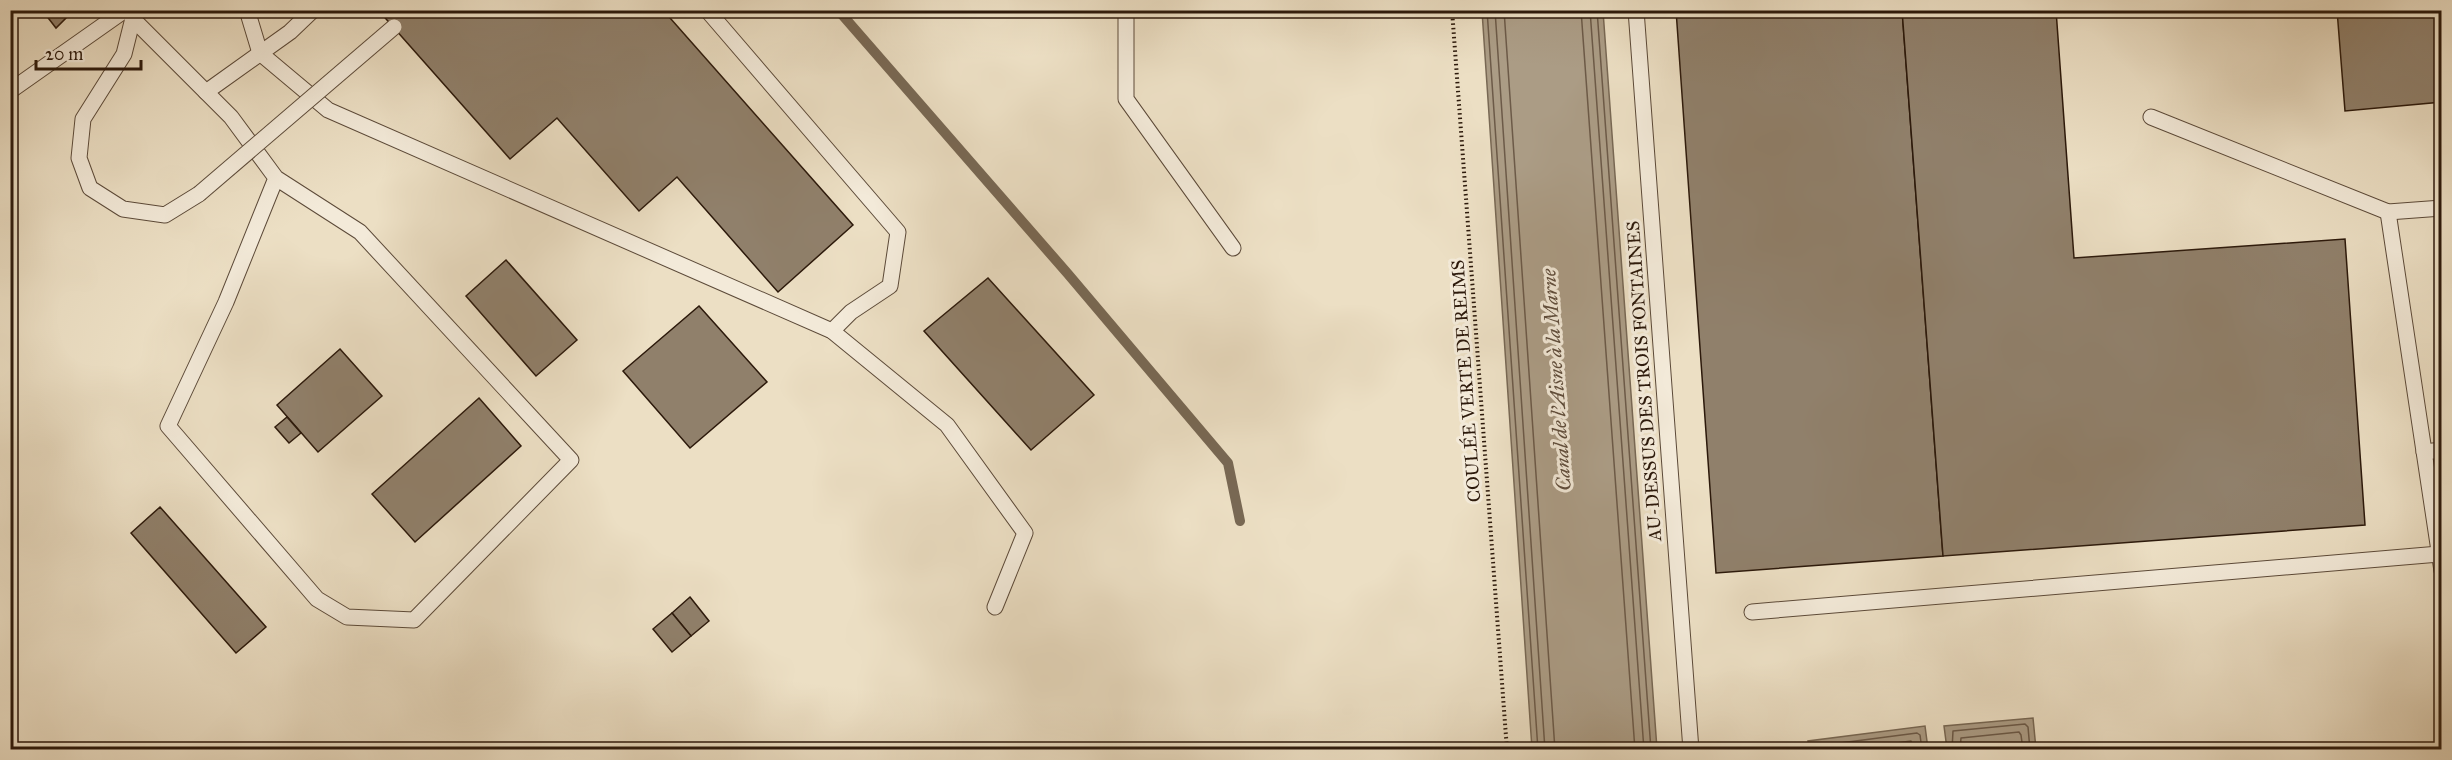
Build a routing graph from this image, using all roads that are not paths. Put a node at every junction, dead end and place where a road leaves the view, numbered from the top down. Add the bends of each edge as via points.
1 (247, 10) edge
2 (313, 10) edge
3 (707, 10) edge
4 (1126, 10) edge
5 (1636, 10) edge
6 (131, 13) edge
7 (394, 27) dead end
8 (260, 53) junction
9 (10, 91) edge
10 (206, 92) junction
11 (2151, 117) dead end
12 (276, 178) junction
13 (2442, 208) edge
14 (2388, 212) junction
15 (1233, 248) dead end
16 (832, 331) junction
17 (2442, 450) edge
18 (2424, 452) junction
19 (2439, 554) junction
20 (2442, 571) edge
21 (995, 607) dead end
22 (1752, 612) dead end
23 (1691, 750) edge

1 - 8 lane
2 - 8 lane
3 - 16 lane via 898,232 890,286 851,312
4 - 15 lane via 1126,99
5 - 23 lane, AU-DESSUS DES TROIS FONTAINES
6 - 7 lane, bridge via 124,54 83,119 79,158 90,188 123,209 165,215 199,194
6 - 9 lane
6 - 10 lane
8 - 10 lane
8 - 16 lane via 328,110
10 - 12 lane via 231,117
11 - 14 lane
12 - 12 lane via 226,302 168,426 317,599 347,617 414,620 571,460 360,232
13 - 14 lane
14 - 18 lane
16 - 21 lane via 946,425 1025,533
17 - 18 lane
18 - 19 lane
19 - 20 lane
19 - 22 lane

